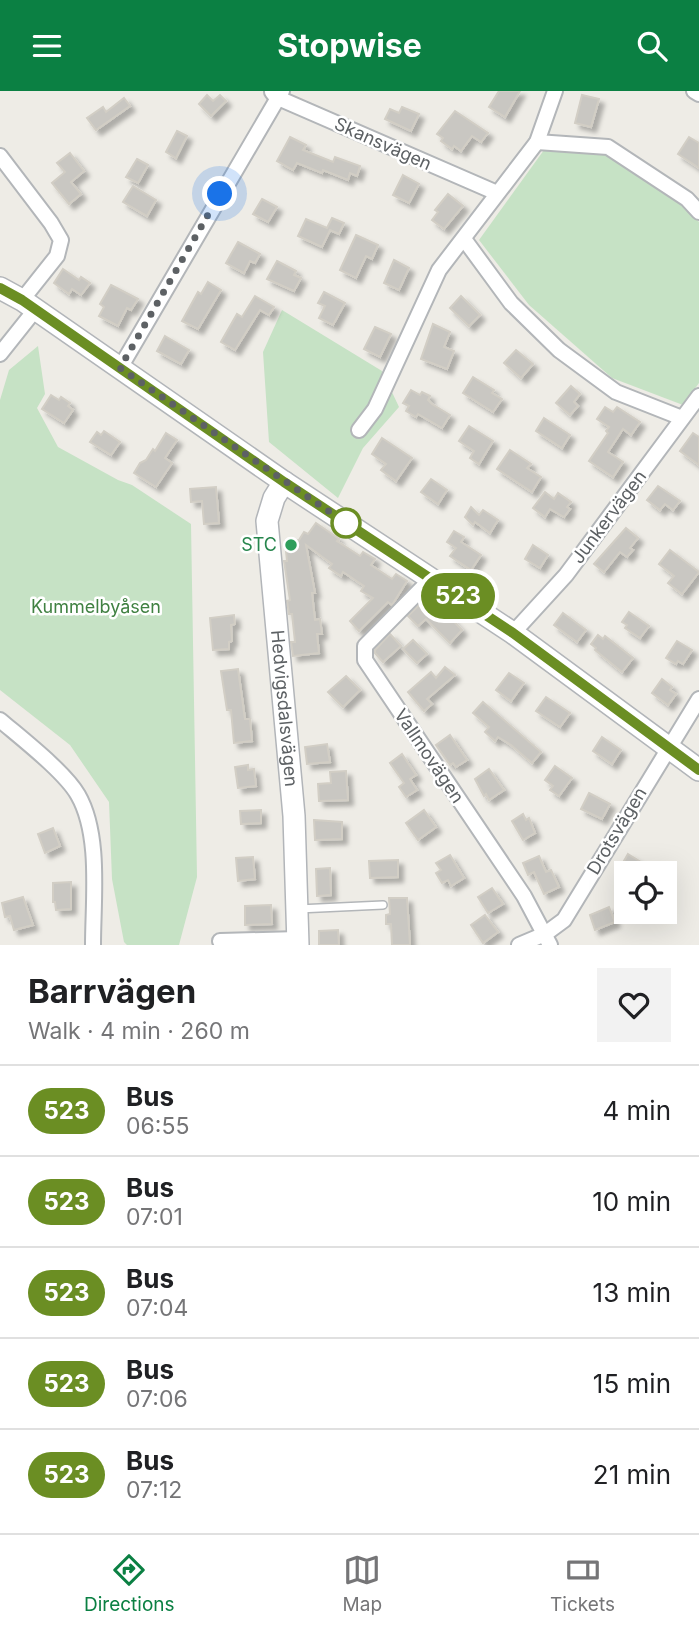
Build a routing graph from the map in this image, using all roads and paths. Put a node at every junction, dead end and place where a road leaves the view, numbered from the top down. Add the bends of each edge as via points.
1 (555, 91) edge
2 (694, 91) edge
3 (276, 93) edge
4 (699, 94) edge
5 (537, 142) junction
6 (0, 156) edge
7 (496, 193) junction
8 (699, 212) edge
9 (464, 239) junction
10 (0, 288) edge
11 (29, 305) junction
12 (0, 354) edge
13 (120, 368) junction
14 (699, 396) edge
15 (682, 418) junction
16 (359, 430) dead end
17 (284, 482) junction
18 (431, 579) junction
19 (513, 633) junction
20 (699, 699) edge
21 (0, 720) edge
22 (668, 747) junction
23 (699, 770) edge
24 (383, 905) dead end
25 (297, 909) junction
26 (548, 939) edge
27 (220, 941) dead end
28 (298, 942) edge
29 (93, 945) edge
30 (519, 945) edge

1 - 5 street
2 - 4 street
3 - 7 street, Skansvägen
3 - 13 street
5 - 7 street
5 - 8 street via 608,147 687,199
6 - 11 street via 61,240
7 - 9 street
9 - 15 street via 511,303 559,350 616,391
9 - 16 street via 439,270 375,409
10 - 11 street
11 - 12 street
11 - 13 street
13 - 17 street
14 - 15 street, Junkervägen
15 - 19 street, Junkervägen via 566,575
17 - 18 street
17 - 25 street, Hedvigsdalsvägen via 267,521 294,816
18 - 19 street
18 - 26 street, Vallmovägen via 365,646 365,660 524,896
19 - 22 street
20 - 22 street, Drotsvägen
21 - 29 street via 78,793 91,824
22 - 23 street
22 - 26 street, Drotsvägen
24 - 25 lane
25 - 28 street, Hedvigsdalsvägen
26 - 30 street, Drotsvägen
27 - 28 street, Hedvigsdalsvägen

